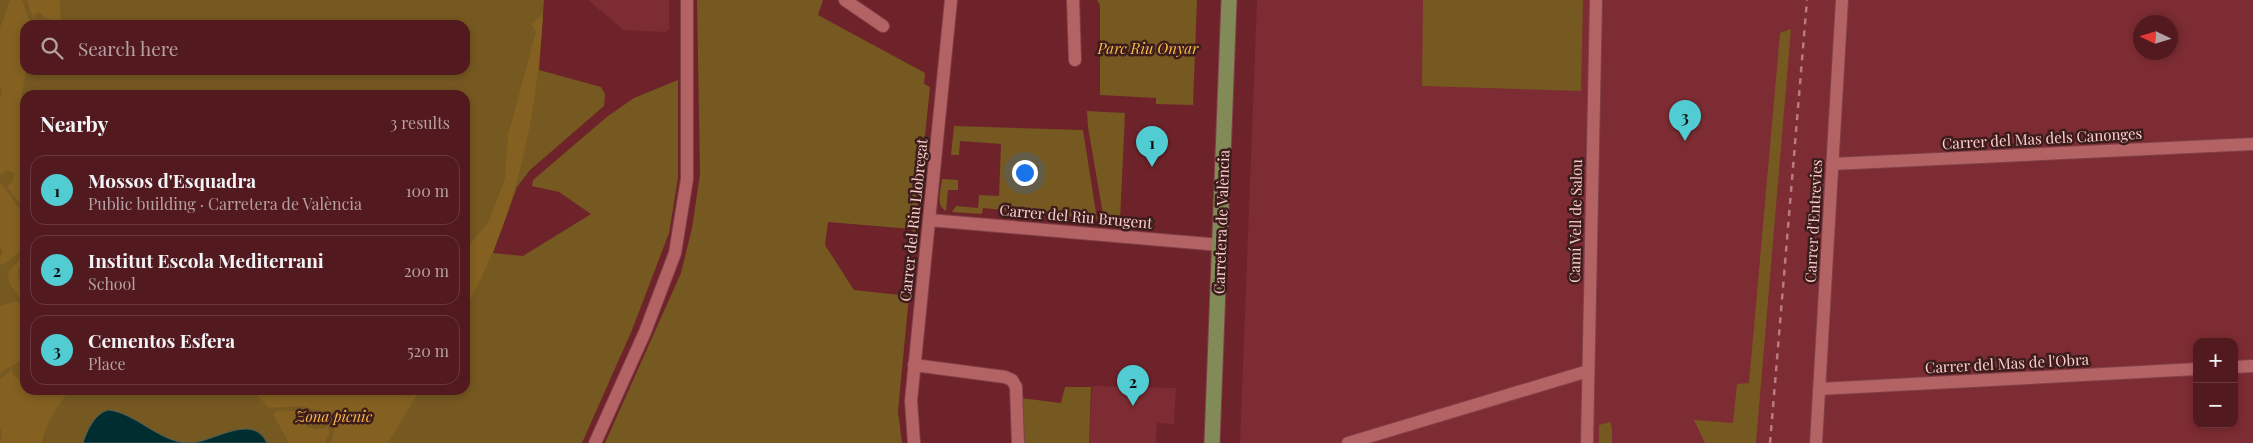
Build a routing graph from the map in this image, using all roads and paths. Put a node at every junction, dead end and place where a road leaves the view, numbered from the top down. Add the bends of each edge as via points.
1 (687, 0) edge
2 (845, 0) edge
3 (952, 0) edge
4 (1073, 0) edge
5 (1229, 0) edge
6 (1235, 0) edge
7 (1596, 0) edge
8 (1842, 0) edge
9 (883, 26) dead end
10 (1075, 60) dead end
11 (2253, 144) edge
12 (1832, 164) junction
13 (929, 220) junction
14 (1220, 245) junction
15 (914, 365) junction
16 (2253, 366) edge
17 (2238, 367) edge
18 (2193, 369) edge
19 (1588, 371) junction
20 (1819, 389) junction
21 (595, 443) edge
22 (914, 443) edge
23 (1018, 443) edge
24 (1212, 443) edge
25 (1219, 443) edge
26 (1348, 443) edge
27 (1587, 443) edge
28 (1816, 443) edge

1 - 21 street via 688,178 675,253 645,332
2 - 9 street
3 - 13 street, Carrer del Riu Llobregat
4 - 10 street
5 - 14 main road, Carretera de València
6 - 25 main road, Carretera de València
7 - 19 street, Camí Vell de Salou
8 - 12 street, Carrer d'Entrevies
11 - 12 street, Carrer del Mas dels Canonges
12 - 20 street, Carrer d'Entrevies
13 - 14 street, Carrer del Riu Brugent
13 - 15 street, Carrer del Riu Llobregat
14 - 24 main road, Carretera de València
15 - 22 street, Carrer del Riu Llobregat via 911,401
15 - 23 street via 1012,380 1016,387
16 - 17 street
18 - 20 street, Carrer del Mas de l'Obra
19 - 26 street
19 - 27 street, Camí Vell de Salou
20 - 28 street, Carrer d'Entrevies

